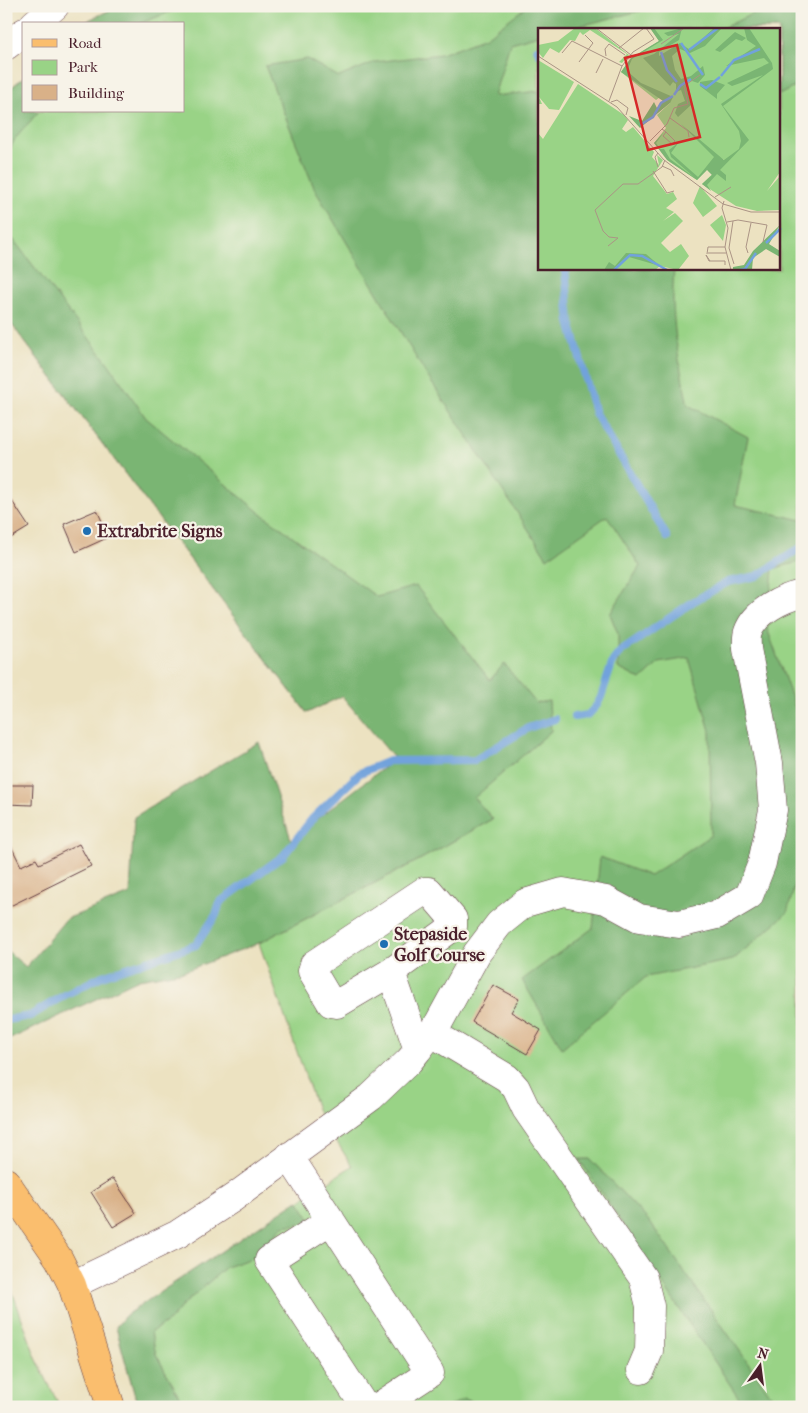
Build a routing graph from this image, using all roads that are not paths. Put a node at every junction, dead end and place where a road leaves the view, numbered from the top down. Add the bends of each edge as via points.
1 (55, 6) edge
2 (36, 22) edge
3 (22, 34) edge
4 (6, 46) edge
5 (802, 594) edge
6 (391, 972) junction
7 (425, 1041) junction
8 (288, 1156) junction
9 (6, 1182) edge
10 (331, 1220) junction
11 (72, 1285) junction
12 (641, 1370) dead end
13 (111, 1407) edge
14 (365, 1407) edge
15 (378, 1407) edge

1 - 2 street
3 - 4 street
5 - 7 street via 771,606 753,622 747,634 746,648 769,763 773,810 762,863 749,896 717,915 679,924 639,918 606,900 563,892 525,903 500,924 477,953 438,1024
6 - 6 street via 337,1004 331,1003 312,971 314,964 419,894 429,891 453,919 453,927
6 - 7 street
7 - 8 street via 409,1061 370,1097
7 - 12 street via 507,1078 643,1278 650,1306 650,1351
8 - 10 street
8 - 11 street via 178,1234
9 - 11 main road via 59,1259
10 - 14 street via 269,1260
10 - 15 street via 430,1373
11 - 13 main road

